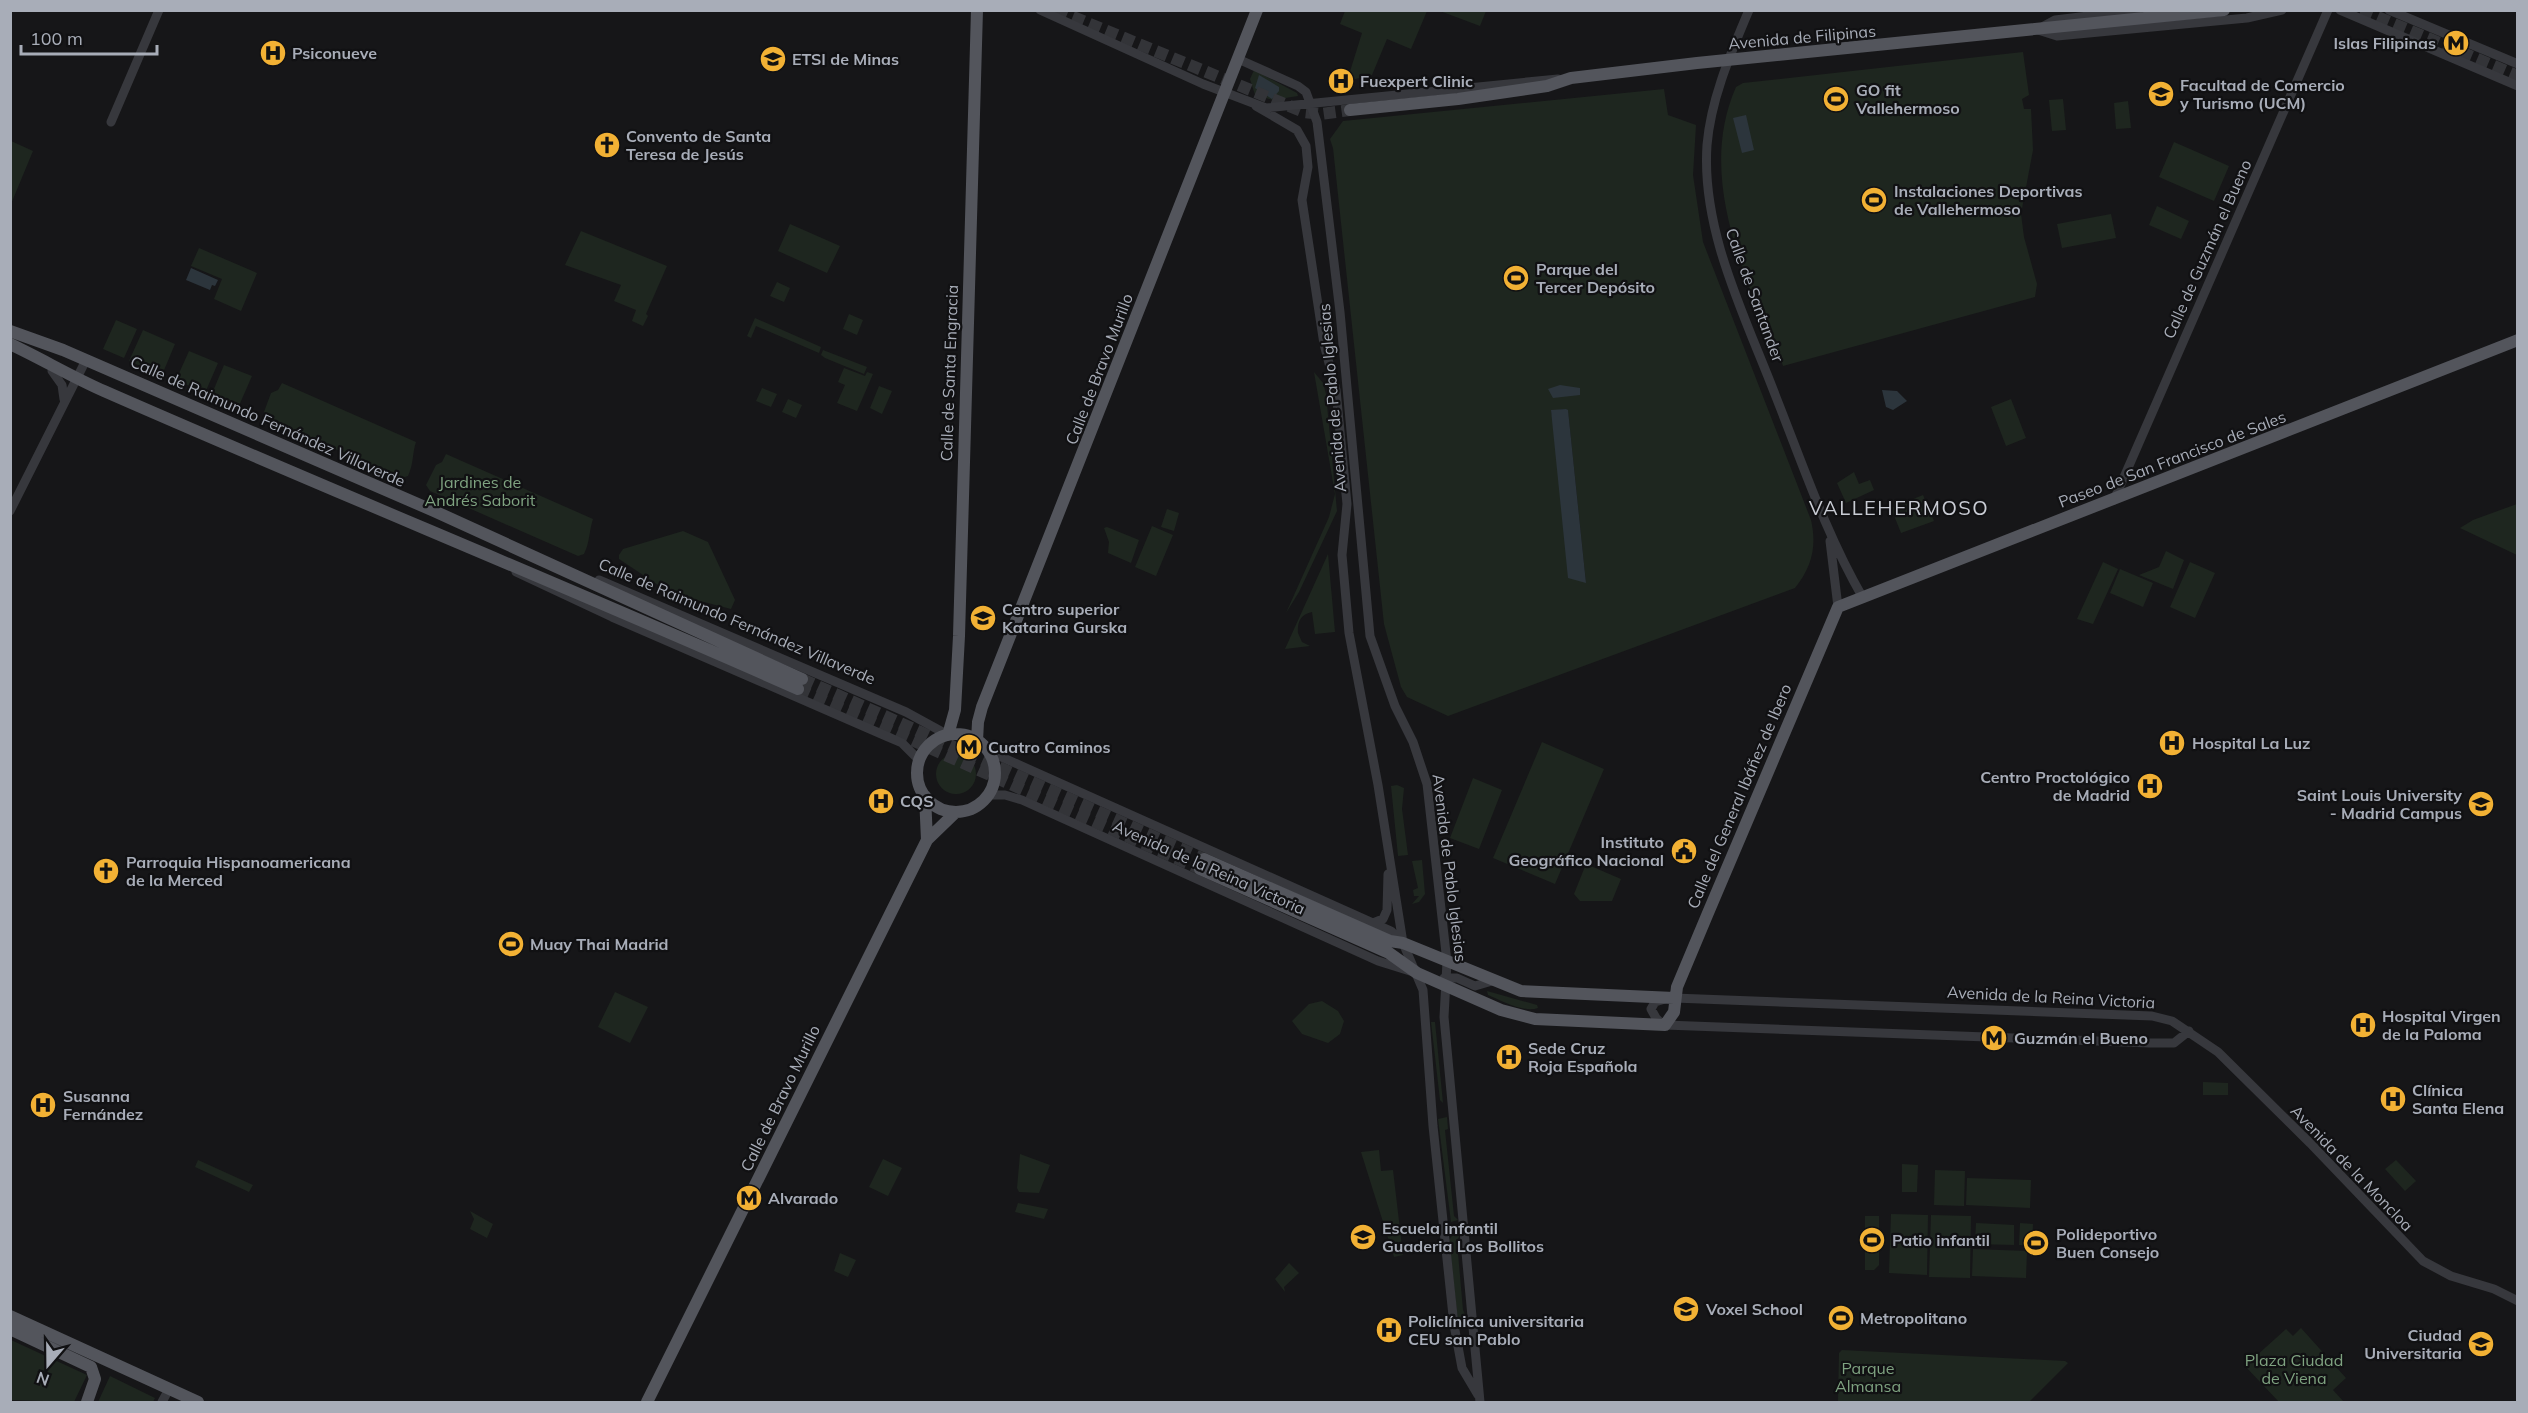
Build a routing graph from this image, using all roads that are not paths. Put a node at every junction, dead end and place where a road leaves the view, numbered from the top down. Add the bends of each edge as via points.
1 (159, 10) edge
2 (977, 10) edge
3 (1040, 10) edge
4 (1257, 10) edge
5 (1749, 10) edge
6 (2138, 10) edge
7 (2224, 10) edge
8 (2282, 10) edge
9 (2328, 10) edge
10 (2340, 10) edge
11 (2389, 10) edge
12 (2036, 30) junction
13 (1238, 59) junction
14 (1728, 60) junction
15 (2517, 64) edge
16 (1571, 78) junction
17 (2517, 86) edge
18 (1225, 92) junction
19 (1312, 104) junction
20 (1256, 106) junction
21 (1350, 110) tunnel mouth
22 (111, 122) dead end
23 (10, 331) edge
24 (2517, 340) edge
25 (10, 345) edge
26 (86, 360) junction
27 (52, 371) dead end
28 (76, 378) junction
29 (64, 399) junction
30 (2114, 500) junction
31 (10, 511) edge
32 (1829, 532) junction
33 (510, 546) junction
34 (501, 562) junction
35 (1863, 598) junction
36 (1838, 607) junction
37 (948, 735) junction
38 (977, 741) junction
39 (988, 751) junction
40 (920, 760) junction
41 (988, 795) junction
42 (925, 796) junction
43 (956, 812) junction
44 (927, 840) junction
45 (1388, 850) junction
46 (1373, 923) junction
47 (1403, 943) junction
48 (1448, 962) junction
49 (1417, 973) junction
50 (1431, 980) junction
51 (1492, 981) junction
52 (1448, 982) junction
53 (1423, 990) junction
54 (1670, 998) junction
55 (1664, 1025) junction
56 (2189, 1031) junction
57 (2515, 1299) edge
58 (10, 1316) edge
59 (10, 1329) edge
60 (169, 1389) junction
61 (1479, 1399) edge
62 (87, 1402) edge
63 (162, 1402) edge
64 (198, 1402) edge
65 (647, 1402) edge

1 - 22 street
2 - 37 main road, Calle de Santa Engracia via 959,636 955,710
3 - 18 street
4 - 13 main road, Calle de Bravo Murillo
5 - 14 street, Calle de Santander
6 - 12 street, Avenida de Filipinas via 2055,20
7 - 12 main road, Avenida de Filipinas
8 - 12 street, Avenida de Filipinas via 2237,19 2057,36
9 - 30 street, Calle de Guzmán el Bueno
10 - 17 street
11 - 15 street
12 - 14 main road, Avenida de Filipinas
13 - 18 main road, Calle de Bravo Murillo
13 - 19 street via 1298,86
14 - 16 main road, Avenida de Filipinas
14 - 32 street, Calle de Santander via 1707,143 1710,205 1727,268
16 - 19 street, Avenida de Filipinas
16 - 21 main road, Avenida de Filipinas via 1547,86
18 - 20 street
18 - 38 main road, Calle de Bravo Murillo via 982,707
19 - 20 street, Avenida de Filipinas via 1276,109
19 - 48 street, Avenida de Pablo Iglesias via 1339,299 1370,636 1427,784
20 - 45 street, Avenida de Pablo Iglesias via 1297,130 1306,146 1308,158 1301,197 1324,344 1336,390 1347,504 1342,555 1349,633
23 - 26 main road, Calle de Raimundo Fernández Villaverde
24 - 30 main road, Paseo de San Francisco de Sales
25 - 28 main road, Calle de Raimundo Fernández Villaverde
26 - 28 street
26 - 33 main road, Calle de Raimundo Fernández Villaverde
27 - 29 street via 62,385
28 - 29 street
28 - 34 main road, Calle de Raimundo Fernández Villaverde
29 - 31 street
30 - 35 main road, Paseo de San Francisco de Sales
32 - 35 street, Calle de Santander
32 - 36 street, Calle de Santander
33 - 34 main road, Calle de Raimundo Fernández Villaverde via 800,684
33 - 37 street, Calle de Raimundo Fernández Villaverde via 556,561 906,712
34 - 40 street, Calle de Raimundo Fernández Villaverde via 565,596 894,739
35 - 36 main road, Paseo de San Francisco de Sales
36 - 54 main road, Calle del General Ibáñez de Ibero
37 - 38 main road
37 - 40 main road via 928,746
38 - 39 main road
39 - 41 main road via 994,775
39 - 46 street, Avenida de la Reina Victoria
40 - 42 main road via 917,776
41 - 43 main road via 973,808
41 - 49 street, Avenida de la Reina Victoria via 1022,800 1378,961
42 - 43 main road via 936,806
42 - 44 main road, Calle de Bravo Murillo
43 - 44 main road, Calle de Bravo Murillo
44 - 65 main road, Calle de Bravo Murillo
45 - 46 street, Avenida de Pablo Iglesias via 1386,913
45 - 47 street, Avenida de Pablo Iglesias
46 - 47 street, Avenida de la Reina Victoria via 1391,931
47 - 48 main road, Avenida de la Reina Victoria
47 - 49 street, Avenida de Pablo Iglesias
47 - 49 main road, Avenida de la Reina Victoria via 1202,864 1389,953
48 - 51 main road, Avenida de la Reina Victoria
48 - 52 street, Avenida de Pablo Iglesias
49 - 50 main road, Avenida de la Reina Victoria
49 - 53 street, Avenida de Pablo Iglesias
50 - 52 main road, Avenida de la Reina Victoria
50 - 53 street
51 - 52 street, Avenida de la Reina Victoria via 1475,987
51 - 54 main road, Avenida de la Reina Victoria via 1535,993
52 - 55 main road, Avenida de la Reina Victoria via 1501,1010 1535,1019
52 - 61 street, Avenida de Pablo Iglesias via 1444,1017
53 - 61 street, Avenida de Pablo Iglesias via 1454,1325 1462,1368
54 - 55 main road, Calle del General Ibáñez de Ibero via 1674,1012
54 - 55 street via 1655,1002 1652,1009
54 - 56 street, Avenida de la Reina Victoria via 2152,1016
55 - 56 street, Avenida de la Reina Victoria via 2150,1043 2174,1043
56 - 57 street, Avenida de la Moncloa via 2218,1052 2423,1261 2451,1276
58 - 60 main road
59 - 62 main road via 91,1367 96,1376
60 - 63 street
60 - 64 main road

